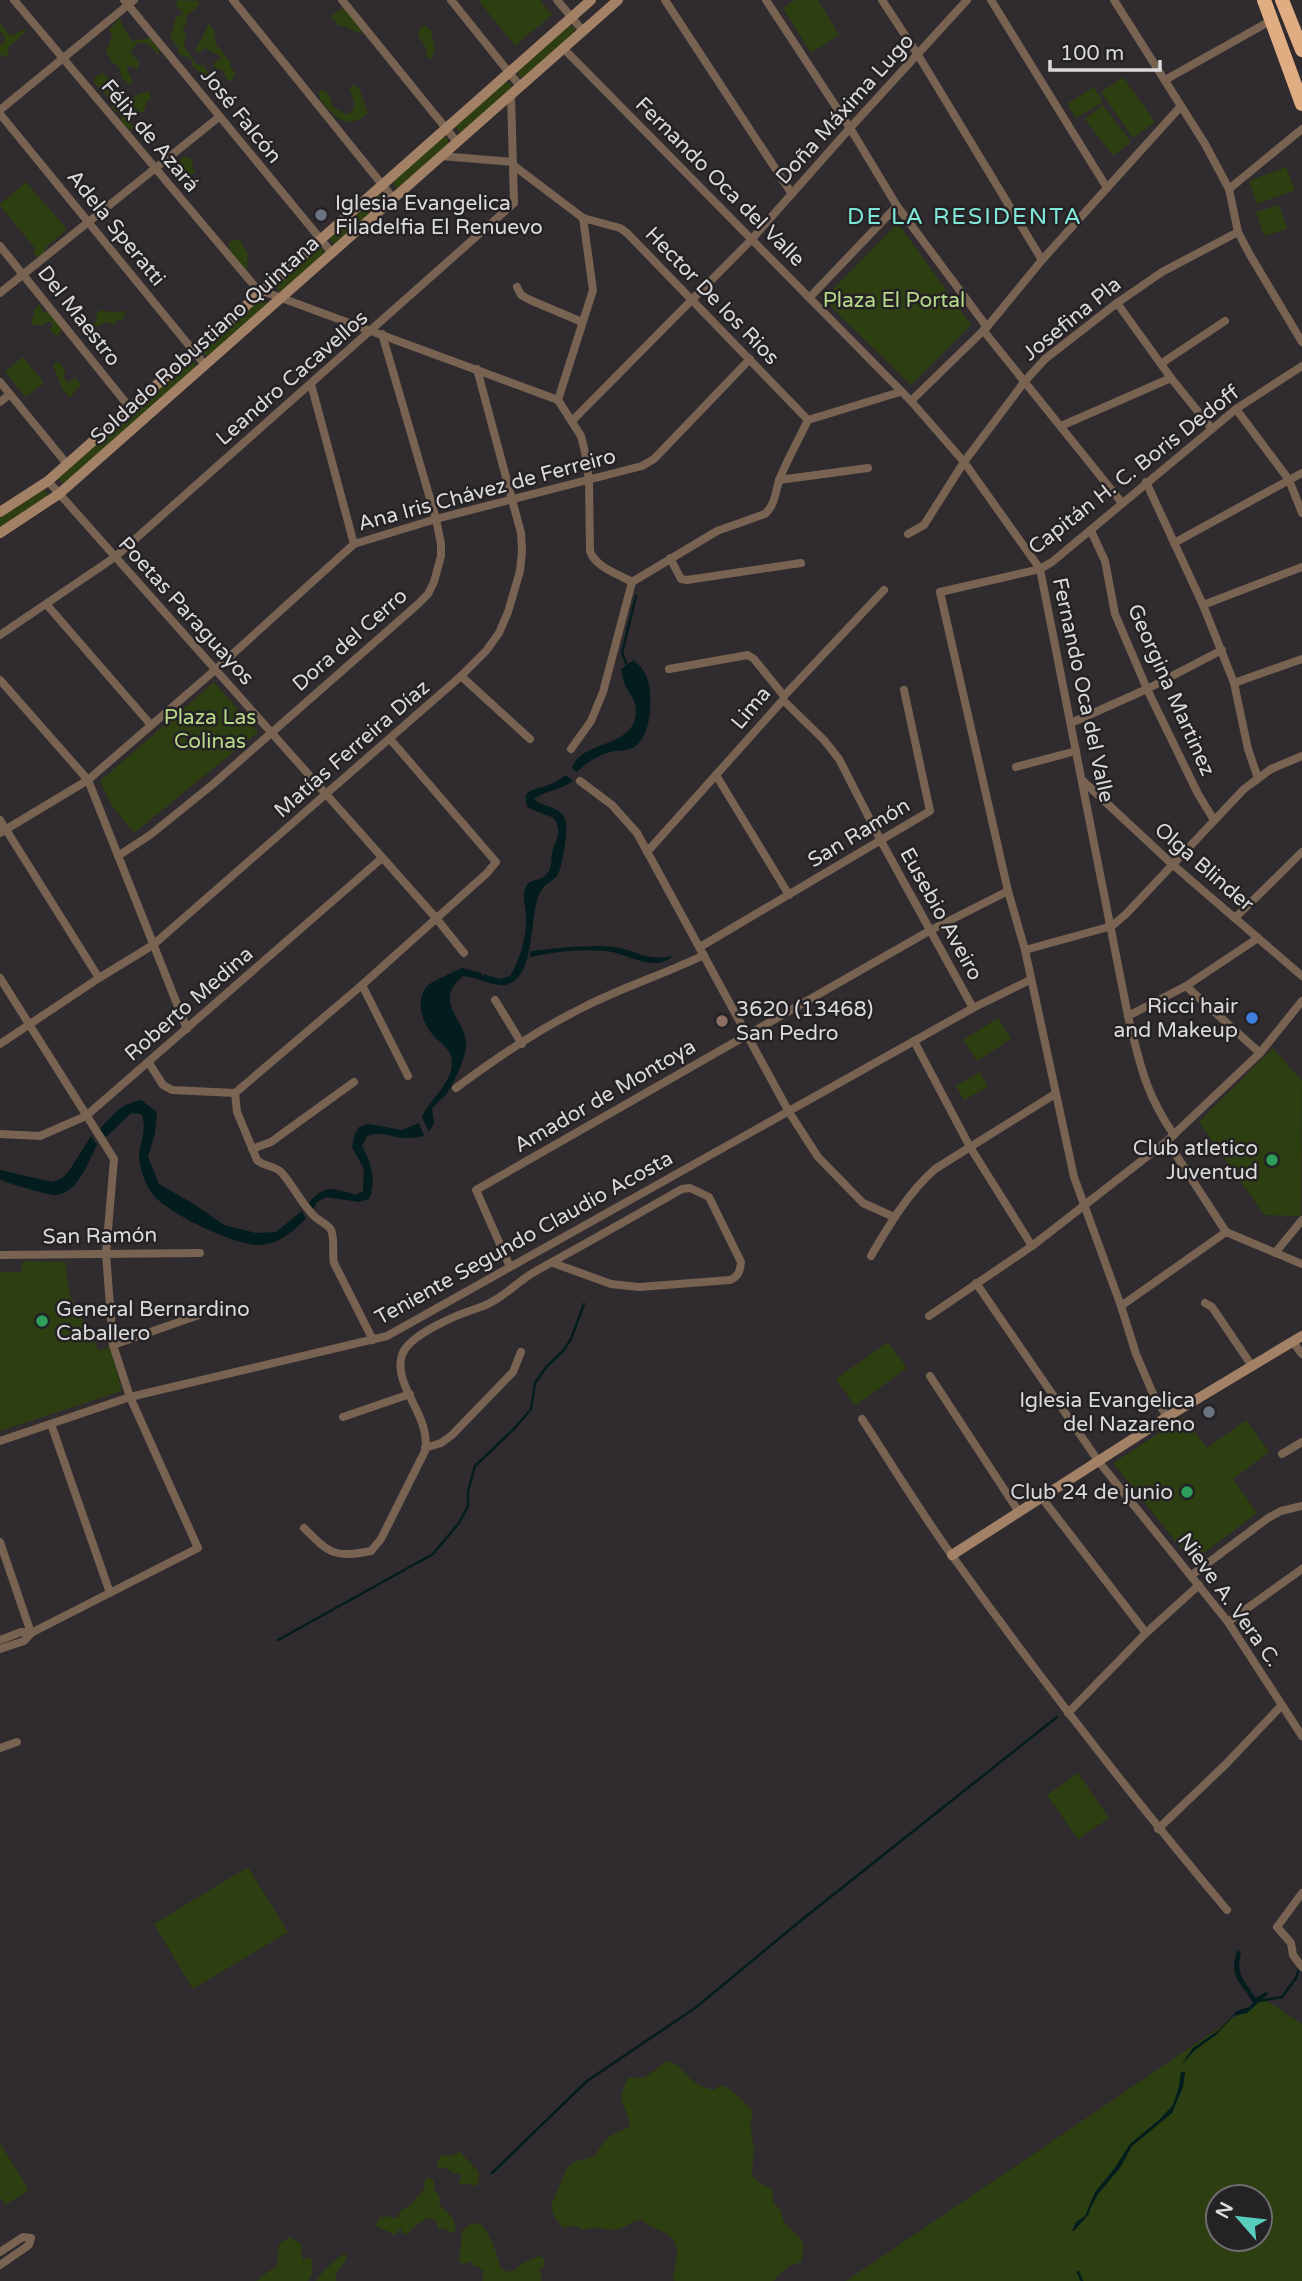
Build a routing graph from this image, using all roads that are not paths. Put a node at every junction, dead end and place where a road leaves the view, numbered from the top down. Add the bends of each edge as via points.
1 (14, 0) edge
2 (233, 0) edge
3 (342, 0) edge
4 (451, 0) edge
5 (557, 0) edge
6 (591, 0) edge
7 (618, 0) edge
8 (665, 0) edge
9 (766, 0) edge
10 (882, 0) edge
11 (967, 0) edge
12 (991, 0) edge
13 (1114, 0) edge
14 (1264, 0) edge
15 (1282, 0) edge
16 (129, 2) edge
17 (571, 18) junction
18 (1272, 20) junction
19 (583, 31) junction
20 (563, 48) junction
21 (1302, 50) edge
22 (918, 55) junction
23 (62, 59) junction
24 (510, 72) junction
25 (1165, 80) junction
26 (520, 86) junction
27 (511, 94) junction
28 (1302, 104) edge
29 (1181, 106) junction
30 (0, 112) edge
31 (219, 117) junction
32 (446, 128) junction
33 (850, 128) junction
34 (1302, 128) edge
35 (457, 142) junction
36 (441, 156) junction
37 (513, 163) junction
38 (154, 169) junction
39 (382, 185) junction
40 (1107, 188) junction
41 (1229, 189) junction
42 (792, 194) junction
43 (393, 198) junction
44 (897, 206) junction
45 (583, 218) junction
46 (89, 223) junction
47 (1238, 232) junction
48 (321, 239) junction
49 (751, 240) junction
50 (0, 246) edge
51 (332, 253) junction
52 (1042, 260) junction
53 (24, 274) junction
54 (517, 287) dead end
55 (261, 292) junction
56 (0, 293) edge
57 (282, 297) junction
58 (810, 298) junction
59 (692, 299) junction
60 (1117, 303) junction
61 (1225, 321) dead end
62 (582, 322) junction
63 (985, 328) junction
64 (372, 330) junction
65 (382, 334) junction
66 (1302, 342) edge
67 (195, 351) junction
68 (750, 359) junction
69 (1162, 363) junction
70 (205, 365) junction
71 (1302, 366) edge
72 (477, 369) junction
73 (1171, 378) junction
74 (1025, 381) junction
75 (0, 382) edge
76 (311, 384) junction
77 (900, 391) junction
78 (10, 394) junction
79 (558, 400) junction
80 (911, 401) junction
81 (0, 402) edge
82 (130, 408) junction
83 (1236, 409) junction
84 (573, 420) junction
85 (808, 420) junction
86 (1061, 426) junction
87 (1212, 429) junction
88 (964, 462) junction
89 (67, 464) junction
90 (868, 468) dead end
91 (1302, 474) edge
92 (589, 480) junction
93 (779, 480) junction
94 (1289, 480) junction
95 (48, 481) junction
96 (1146, 482) junction
97 (59, 494) junction
98 (512, 501) junction
99 (1122, 503) junction
100 (0, 512) edge
101 (1302, 513) edge
102 (436, 519) junction
103 (1091, 531) junction
104 (0, 533) edge
105 (908, 534) dead end
106 (1174, 543) junction
107 (354, 544) junction
108 (116, 558) junction
109 (670, 558) junction
110 (801, 563) dead end
111 (1302, 567) edge
112 (1040, 569) junction
113 (632, 582) junction
114 (884, 590) dead end
115 (47, 605) junction
116 (1203, 605) junction
117 (0, 635) edge
118 (1222, 650) junction
119 (1302, 660) edge
120 (669, 668) dead end
121 (215, 670) junction
122 (461, 676) junction
123 (0, 680) edge
124 (1234, 683) junction
125 (1147, 689) junction
126 (904, 690) dead end
127 (783, 698) junction
128 (1071, 723) junction
129 (151, 725) junction
130 (271, 733) junction
131 (390, 739) junction
132 (530, 739) dead end
133 (571, 749) dead end
134 (1076, 751) junction
135 (1302, 756) edge
136 (1016, 767) dead end
137 (716, 775) junction
138 (1258, 778) junction
139 (88, 780) junction
140 (580, 781) dead end
141 (1083, 781) junction
142 (326, 795) junction
143 (0, 820) edge
144 (1214, 820) junction
145 (3, 831) edge
146 (881, 841) junction
147 (647, 852) junction
148 (1302, 852) edge
149 (118, 856) junction
150 (382, 858) junction
151 (1172, 864) junction
152 (1008, 891) junction
153 (789, 895) junction
154 (436, 918) junction
155 (1235, 918) junction
156 (1112, 926) junction
157 (931, 930) junction
158 (1258, 938) junction
159 (153, 945) junction
160 (1025, 950) junction
161 (702, 951) junction
162 (464, 953) dead end
163 (1302, 976) edge
164 (0, 978) edge
165 (99, 978) junction
166 (1030, 980) junction
167 (362, 985) junction
168 (1186, 986) junction
169 (495, 1000) dead end
170 (1302, 1001) edge
171 (973, 1008) junction
172 (1128, 1016) junction
173 (29, 1025) junction
174 (187, 1029) junction
175 (748, 1034) junction
176 (914, 1041) junction
177 (0, 1044) edge
178 (522, 1044) junction
179 (1260, 1053) junction
180 (149, 1063) junction
181 (408, 1076) dead end
182 (354, 1082) dead end
183 (456, 1088) dead end
184 (235, 1093) junction
185 (1055, 1094) junction
186 (789, 1112) junction
187 (86, 1116) junction
188 (0, 1135) edge
189 (1170, 1138) junction
190 (971, 1147) junction
191 (252, 1149) junction
192 (1086, 1205) junction
193 (894, 1217) junction
194 (1302, 1220) edge
195 (1226, 1232) junction
196 (1032, 1246) junction
197 (106, 1253) junction
198 (200, 1253) dead end
199 (1275, 1253) junction
200 (0, 1255) edge
201 (871, 1256) dead end
202 (526, 1258) junction
203 (553, 1262) junction
204 (1302, 1264) edge
205 (510, 1267) junction
206 (534, 1272) junction
207 (976, 1283) junction
208 (1205, 1303) dead end
209 (1121, 1306) junction
210 (199, 1315) dead end
211 (929, 1316) dead end
212 (1297, 1339) edge
213 (373, 1340) junction
214 (113, 1345) junction
215 (522, 1352) dead end
216 (1302, 1354) edge
217 (1252, 1366) junction
218 (930, 1376) dead end
219 (410, 1394) junction
220 (130, 1397) junction
221 (343, 1417) dead end
222 (1167, 1417) junction
223 (862, 1419) dead end
224 (51, 1424) junction
225 (0, 1441) edge
226 (1302, 1442) edge
227 (425, 1448) junction
228 (1282, 1454) dead end
229 (1099, 1462) junction
230 (1042, 1498) junction
231 (1302, 1506) edge
232 (1019, 1511) junction
233 (304, 1528) dead end
234 (0, 1542) edge
235 (951, 1555) junction
236 (1302, 1569) edge
237 (1192, 1575) junction
238 (1199, 1584) junction
239 (110, 1592) junction
240 (1228, 1622) junction
241 (32, 1633) junction
242 (1146, 1633) junction
243 (0, 1640) edge
244 (0, 1649) edge
245 (1282, 1704) junction
246 (1068, 1713) junction
247 (1302, 1736) edge
248 (17, 1742) dead end
249 (0, 1748) edge
250 (1158, 1829) junction
251 (1302, 1893) edge
252 (1227, 1910) dead end
253 (1302, 1966) edge
254 (0, 2252) edge
255 (0, 2265) edge

1 - 23 street, Félix de Azará
2 - 39 street
3 - 32 street
4 - 24 street
5 - 17 street
6 - 17 street
7 - 19 street, Soldado Robustiano Quintana
8 - 42 street
9 - 33 street
10 - 22 street
11 - 22 street, Doña Máxima Lugo
12 - 40 street
13 - 25 street
14 - 18 highway
15 - 21 highway
16 - 23 street
16 - 31 street, José Falcón
17 - 19 street
17 - 24 street
18 - 25 street
18 - 28 highway
19 - 20 street, Soldado Robustiano Quintana
20 - 26 street, Soldado Robustiano Quintana
20 - 49 street, Fernando Oca del Valle
22 - 33 street, Doña Máxima Lugo
22 - 52 street
23 - 30 street
23 - 38 street, Félix de Azará
24 - 26 street
24 - 32 street
25 - 29 street
26 - 27 street, Soldado Robustiano Quintana
27 - 35 street, Soldado Robustiano Quintana
27 - 37 street, Leandro Cacavellos
29 - 40 street
29 - 41 street
30 - 46 street, Adela Speratti
31 - 38 street
31 - 48 street, José Falcón
32 - 35 street
32 - 39 street
33 - 42 street, Doña Máxima Lugo
33 - 44 street
34 - 41 street
35 - 36 street, Soldado Robustiano Quintana
36 - 37 street
36 - 43 street, Soldado Robustiano Quintana
37 - 45 street, Hector De los Rios
37 - 64 street, Leandro Cacavellos via 514,203
38 - 46 street
38 - 55 street, Félix de Azará
39 - 43 street
39 - 48 street
40 - 52 street
41 - 47 street
42 - 49 street, Doña Máxima Lugo
43 - 51 street, Soldado Robustiano Quintana
44 - 58 street
44 - 63 street
45 - 59 street, Hector De los Rios via 620,228
45 - 62 street via 593,290
46 - 53 street
46 - 67 street, Adela Speratti
47 - 60 street, Josefina Pla via 1162,272
47 - 66 street
48 - 51 street, José Falcón
48 - 55 street
49 - 58 street, Fernando Oca del Valle
49 - 59 street, Doña Máxima Lugo
50 - 53 street, Del Maestro
51 - 57 street, Soldado Robustiano Quintana
52 - 63 street
53 - 56 street
53 - 82 street, Del Maestro
54 - 62 street via 530,300
55 - 57 street
55 - 67 street
57 - 64 street
57 - 70 street, Soldado Robustiano Quintana
58 - 77 street, Fernando Oca del Valle
59 - 68 street, Hector De los Rios
59 - 84 street, Doña Máxima Lugo
60 - 69 street
60 - 74 street, Josefina Pla via 1059,346
61 - 69 street
62 - 79 street
63 - 74 street
63 - 80 street
64 - 65 street
64 - 76 street, Leandro Cacavellos
65 - 72 street
65 - 102 street, Dora del Cerro
67 - 70 street, Adela Speratti
67 - 82 street
68 - 85 street, Hector De los Rios
68 - 92 street, Ana Iris Chávez de Ferreiro via 654,459
69 - 73 street
70 - 97 street, Soldado Robustiano Quintana
71 - 83 street, Capitán H. C. Boris Dedoff
72 - 79 street
72 - 98 street, Matías Ferreira Díaz
73 - 86 street
73 - 87 street
74 - 86 street
74 - 88 street, Josefina Pla
75 - 78 street
76 - 107 street
76 - 108 street, Leandro Cacavellos
77 - 80 street, Fernando Oca del Valle
77 - 85 street
78 - 81 street
78 - 89 street
79 - 84 street
80 - 88 street, Fernando Oca del Valle
82 - 89 street
83 - 87 street, Capitán H. C. Boris Dedoff
83 - 94 street
84 - 92 street via 581,436
85 - 93 street
86 - 99 street
87 - 96 street, Capitán H. C. Boris Dedoff
88 - 105 street, Josefina Pla via 924,525
88 - 112 street, Fernando Oca del Valle
89 - 95 street
90 - 93 street
91 - 94 street
92 - 98 street, Ana Iris Chávez de Ferreiro
92 - 113 street via 592,558
93 - 109 street via 774,504 765,514 717,531
94 - 101 street
94 - 106 street
95 - 97 street, Poetas Paraguayos
95 - 100 street
96 - 99 street, Capitán H. C. Boris Dedoff
96 - 106 street
97 - 104 street, Soldado Robustiano Quintana
97 - 108 street, Poetas Paraguayos
98 - 102 street, Ana Iris Chávez de Ferreiro
98 - 122 street, Matías Ferreira Díaz via 522,551 514,593 499,633
99 - 103 street, Capitán H. C. Boris Dedoff
102 - 107 street, Ana Iris Chávez de Ferreiro
102 - 130 street, Dora del Cerro via 441,556 428,594
103 - 112 street, Capitán H. C. Boris Dedoff
103 - 125 street, Georgina Martinez via 1105,561 1115,614
106 - 116 street
107 - 121 street, Ana Iris Chávez de Ferreiro
108 - 115 street, Leandro Cacavellos
108 - 121 street, Poetas Paraguayos
109 - 110 street via 681,579 687,580
109 - 113 street
111 - 116 street
112 - 128 street, Fernando Oca del Valle
112 - 152 street, Capitán H. C. Boris Dedoff via 940,592
113 - 133 street via 603,692 591,722
114 - 127 street, Lima
115 - 117 street, Leandro Cacavellos
115 - 129 street
116 - 118 street
118 - 124 street
118 - 125 street
119 - 124 street
120 - 127 street, Eusebio Aveiro via 748,655
121 - 129 street, Ana Iris Chávez de Ferreiro
121 - 130 street, Poetas Paraguayos
122 - 131 street, Matías Ferreira Díaz
122 - 132 street
123 - 139 street
124 - 138 street
125 - 128 street
125 - 144 street, Georgina Martinez
126 - 146 street, San Ramón via 930,811
127 - 137 street, Lima
127 - 146 street, Eusebio Aveiro via 839,759
128 - 134 street, Fernando Oca del Valle
129 - 139 street, Ana Iris Chávez de Ferreiro
130 - 142 street, Poetas Paraguayos
130 - 149 street, Dora del Cerro via 150,835
131 - 142 street, Matías Ferreira Díaz
131 - 154 street via 496,862
134 - 136 street
134 - 141 street, Fernando Oca del Valle
135 - 138 street
137 - 147 street, Lima
137 - 153 street
138 - 144 street
139 - 145 street, Ana Iris Chávez de Ferreiro
139 - 149 street
140 - 147 street via 625,817
141 - 151 street, Olga Blinder
141 - 156 street, Fernando Oca del Valle
142 - 150 street, Poetas Paraguayos
142 - 159 street, Matías Ferreira Díaz
143 - 145 street
144 - 151 street
145 - 165 street
146 - 153 street, San Ramón
146 - 157 street, Eusebio Aveiro
147 - 161 street
148 - 155 street
149 - 159 street
150 - 154 street, Poetas Paraguayos
150 - 174 street, Roberto Medina
151 - 155 street, Olga Blinder
151 - 156 street
152 - 157 street, Amador de Montoya
152 - 160 street
153 - 161 street, San Ramón
154 - 162 street, Poetas Paraguayos
154 - 167 street
155 - 158 street, Olga Blinder
156 - 160 street
156 - 172 street, Fernando Oca del Valle
157 - 171 street, Eusebio Aveiro
157 - 175 street, Amador de Montoya
158 - 163 street, Olga Blinder
158 - 168 street
159 - 165 street, Matías Ferreira Díaz
159 - 174 street
160 - 166 street
161 - 175 street
161 - 178 street, San Ramón via 667,972 593,1002
164 - 173 street
165 - 173 street, Matías Ferreira Díaz
166 - 171 street, Teniente Segundo Claudio Acosta
166 - 185 street
167 - 181 street
167 - 184 street
168 - 172 street
168 - 179 street
169 - 178 street
170 - 179 street
171 - 176 street, Teniente Segundo Claudio Acosta
172 - 189 street, Fernando Oca del Valle via 1143,1080
173 - 177 street, Matías Ferreira Díaz
173 - 187 street
174 - 180 street, Roberto Medina
175 - 186 street
175 - 205 street, Amador de Montoya via 476,1190
176 - 186 street, Teniente Segundo Claudio Acosta
176 - 190 street
178 - 183 street, San Ramón
179 - 189 street
180 - 184 street via 163,1085 172,1090
180 - 187 street, Roberto Medina
182 - 191 street via 279,1136
184 - 191 street via 237,1112
185 - 190 street
185 - 192 street via 1074,1177
186 - 193 street via 837,1178 863,1203
186 - 202 street, Teniente Segundo Claudio Acosta
187 - 188 street, Roberto Medina via 40,1136
187 - 197 street via 114,1159
189 - 192 street
189 - 195 street, Fernando Oca del Valle
190 - 193 street via 935,1169
190 - 196 street
191 - 213 street via 262,1165 280,1171 303,1204 332,1231 334,1263
192 - 196 street
192 - 209 street
193 - 201 street
194 - 199 street
195 - 199 street
195 - 209 street
196 - 207 street
197 - 198 street, San Ramón
197 - 200 street, San Ramón
197 - 214 street
199 - 204 street
202 - 205 street, Teniente Segundo Claudio Acosta
202 - 206 street
203 - 203 street via 611,1284 639,1287 730,1280 740,1272 741,1262 709,1198 690,1188
203 - 206 street
205 - 213 street, Teniente Segundo Claudio Acosta
206 - 219 street via 492,1303 463,1312 411,1341 400,1363
207 - 211 street
207 - 229 street, Nieve A. Vera C.
208 - 217 street
209 - 222 street via 1140,1366
210 - 214 street
212 - 216 street
212 - 217 street
213 - 220 street, Teniente Segundo Claudio Acosta
214 - 220 street
215 - 227 street via 513,1373 452,1435
217 - 222 street
218 - 232 street
219 - 221 street
219 - 227 street via 425,1427
220 - 224 street, Teniente Segundo Claudio Acosta
220 - 239 street via 198,1548
222 - 229 street
223 - 235 street
224 - 225 street, Teniente Segundo Claudio Acosta
224 - 239 street
226 - 228 street
227 - 233 street via 372,1551 347,1556 334,1552
229 - 230 street
229 - 237 street, Nieve A. Vera C.
230 - 232 street
230 - 242 street
231 - 237 street via 1268,1518
232 - 235 street
234 - 241 street
235 - 246 street
236 - 240 street
237 - 238 street, Nieve A. Vera C.
238 - 240 street, Nieve A. Vera C.
238 - 242 street
239 - 241 street
240 - 245 street, Nieve A. Vera C.
241 - 243 street
241 - 244 street via 24,1641
242 - 246 street
245 - 247 street, Nieve A. Vera C.
245 - 250 street
246 - 250 street
248 - 249 street
250 - 252 street
251 - 253 street via 1277,1927
254 - 255 street via 23,2237 31,2238 29,2245

